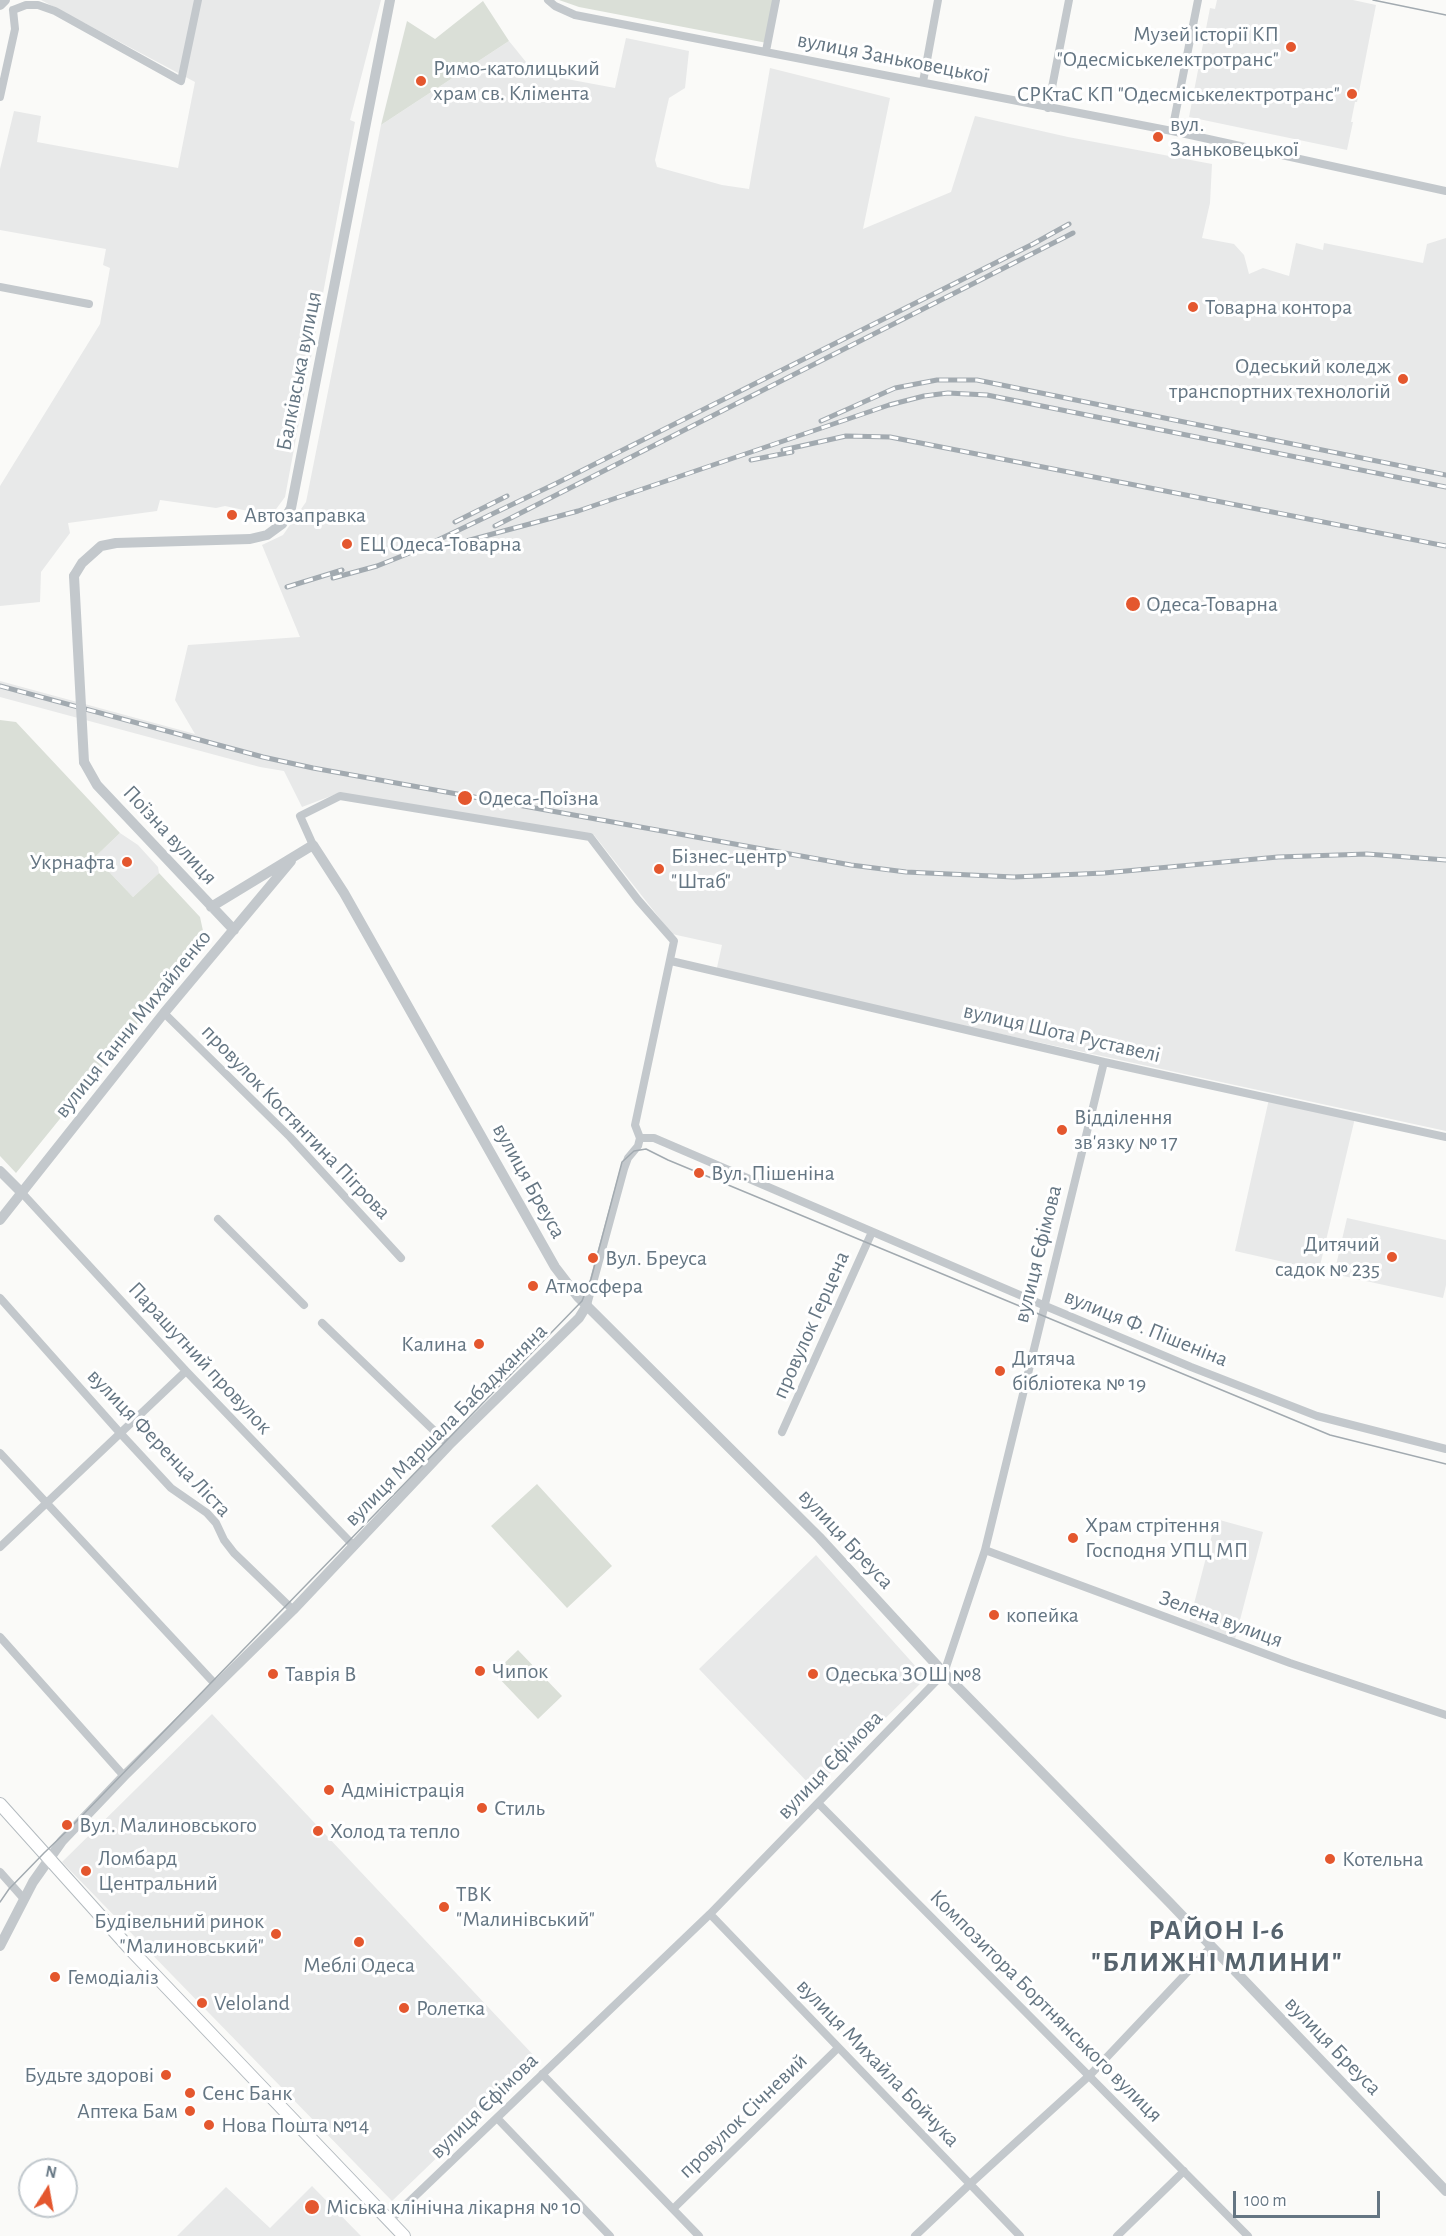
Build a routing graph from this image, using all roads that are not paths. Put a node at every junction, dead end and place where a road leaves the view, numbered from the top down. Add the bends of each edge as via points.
1 (5, 0) edge
2 (198, 0) edge
3 (390, 0) edge
4 (548, 0) edge
5 (776, 0) edge
6 (939, 0) edge
7 (1069, 0) edge
8 (1198, 0) edge
9 (0, 4) edge
10 (13, 10) junction
11 (766, 51) junction
12 (923, 82) junction
13 (0, 97) edge
14 (1048, 108) junction
15 (1172, 131) junction
16 (1446, 191) edge
17 (0, 287) edge
18 (89, 303) dead end
19 (84, 762) joint
20 (313, 845) junction
21 (297, 854) junction
22 (211, 907) junction
23 (234, 930) junction
24 (671, 961) junction
25 (164, 1013) junction
26 (1104, 1062) junction
27 (1446, 1137) edge
28 (640, 1138) junction
29 (0, 1171) edge
30 (22, 1193) junction
31 (218, 1219) dead end
32 (0, 1220) edge
33 (872, 1232) junction
34 (401, 1258) dead end
35 (0, 1298) edge
36 (304, 1305) dead end
37 (587, 1305) junction
38 (1043, 1305) junction
39 (322, 1323) dead end
40 (186, 1371) junction
41 (782, 1432) dead end
42 (121, 1434) junction
43 (449, 1445) junction
44 (1446, 1449) edge
45 (0, 1453) edge
46 (47, 1502) junction
47 (354, 1546) junction
48 (0, 1547) edge
49 (985, 1550) junction
50 (293, 1610) junction
51 (0, 1637) edge
52 (944, 1673) junction
53 (216, 1684) junction
54 (1446, 1715) edge
55 (124, 1776) junction
56 (818, 1803) junction
57 (0, 1804) edge
58 (48, 1860) junction
59 (0, 1872) edge
60 (24, 1899) junction
61 (710, 1914) junction
62 (0, 1946) edge
63 (1211, 1947) junction
64 (838, 2048) junction
65 (542, 2074) junction
66 (1090, 2075) junction
67 (497, 2118) junction
68 (1184, 2171) junction
69 (970, 2184) junction
70 (1446, 2191) edge
71 (673, 2210) junction
72 (389, 2221) junction
73 (404, 2236) edge
74 (610, 2236) edge
75 (699, 2236) edge
76 (915, 2236) edge
77 (1020, 2236) edge
78 (1117, 2236) edge
79 (1248, 2236) edge

1 - 9 street
2 - 10 street via 181,81 55,11 39,5
3 - 19 street, Балківська вулиця, bridge via 291,508 282,524 250,539 116,543 101,546 82,563 74,576
4 - 11 street, вулиця Заньковецької via 575,15
5 - 11 street
6 - 12 street
7 - 14 street
8 - 15 street
9 - 10 street
10 - 13 street via 15,30
11 - 12 street, вулиця Заньковецької
12 - 14 street, вулиця Заньковецької
14 - 15 street, вулиця Заньковецької
15 - 16 street, вулиця Заньковецької
17 - 18 street
19 - 22 street, Поїзна вулиця via 97,785
20 - 21 street, вулиця Ганни Михайленко
20 - 24 street, вулиця Маршала Бабаджаняна via 300,816 340,796 590,837 674,940
20 - 37 street, вулиця Бреуса via 345,893 555,1267
21 - 22 street, вулиця Ганни Михайленко
21 - 23 street, вулиця Ганни Михайленко
22 - 23 street, Поїзна вулиця
23 - 25 street, вулиця Ганни Михайленко
24 - 26 street, вулиця Шота Руставелі
24 - 28 street, вулиця Маршала Бабаджаняна via 636,1125
25 - 30 street, вулиця Ганни Михайленко
25 - 34 street, провулок Костянтина Пігрова via 290,1137
26 - 27 street, вулиця Шота Руставелі
26 - 38 street, вулиця Єфімова
28 - 33 street, вулиця Ф. Пішеніна via 654,1137
28 - 37 street, вулиця Маршала Бабаджаняна via 624,1169
29 - 30 street
30 - 32 street, вулиця Ганни Михайленко
30 - 40 street, Парашутний провулок
31 - 36 street
33 - 38 street, вулиця Ф. Пішеніна
33 - 41 street, провулок Герцена
35 - 42 street, вулиця Ференца Ліста
37 - 43 street, вулиця Маршала Бабаджаняна via 579,1318
37 - 52 street, вулиця Бреуса via 819,1537
38 - 44 street, вулиця Ф. Пішеніна via 1317,1416
38 - 49 street, вулиця Єфімова
39 - 43 street
40 - 42 street
40 - 47 street, Парашутний провулок
42 - 46 street
42 - 50 street, вулиця Ференца Ліста via 171,1488 207,1513 234,1553
43 - 47 street, вулиця Маршала Бабаджаняна
45 - 46 street
46 - 48 street
46 - 53 street
47 - 50 street, вулиця Маршала Бабаджаняна
49 - 52 street, вулиця Єфімова
49 - 54 street, Зелена вулиця via 1290,1663
50 - 53 street, вулиця Маршала Бабаджаняна
51 - 55 street
52 - 56 street, вулиця Єфімова
52 - 63 street, вулиця Бреуса
53 - 55 street, вулиця Маршала Бабаджаняна
55 - 58 street, вулиця Маршала Бабаджаняна
56 - 61 street, вулиця Єфімова
56 - 66 street, Композитора Бортнянського вулиця
57 - 58 main road
58 - 60 street, вулиця Маршала Бабаджаняна
58 - 72 main road
59 - 60 street
60 - 62 street, вулиця Маршала Бабаджаняна
61 - 64 street, вулиця Михайла Бойчука
61 - 65 street, вулиця Єфімова
63 - 66 street
63 - 70 street, вулиця Бреуса
64 - 69 street, вулиця Михайла Бойчука
64 - 71 street, провулок Січневий
65 - 67 street, вулиця Єфімова
65 - 71 street
66 - 68 street, Композитора Бортнянського вулиця
66 - 69 street
67 - 72 street, вулиця Єфімова
67 - 74 street
68 - 78 street
68 - 79 street, Композитора Бортнянського вулиця
69 - 76 street
69 - 77 street, вулиця Михайла Бойчука
71 - 75 street
72 - 73 main road

